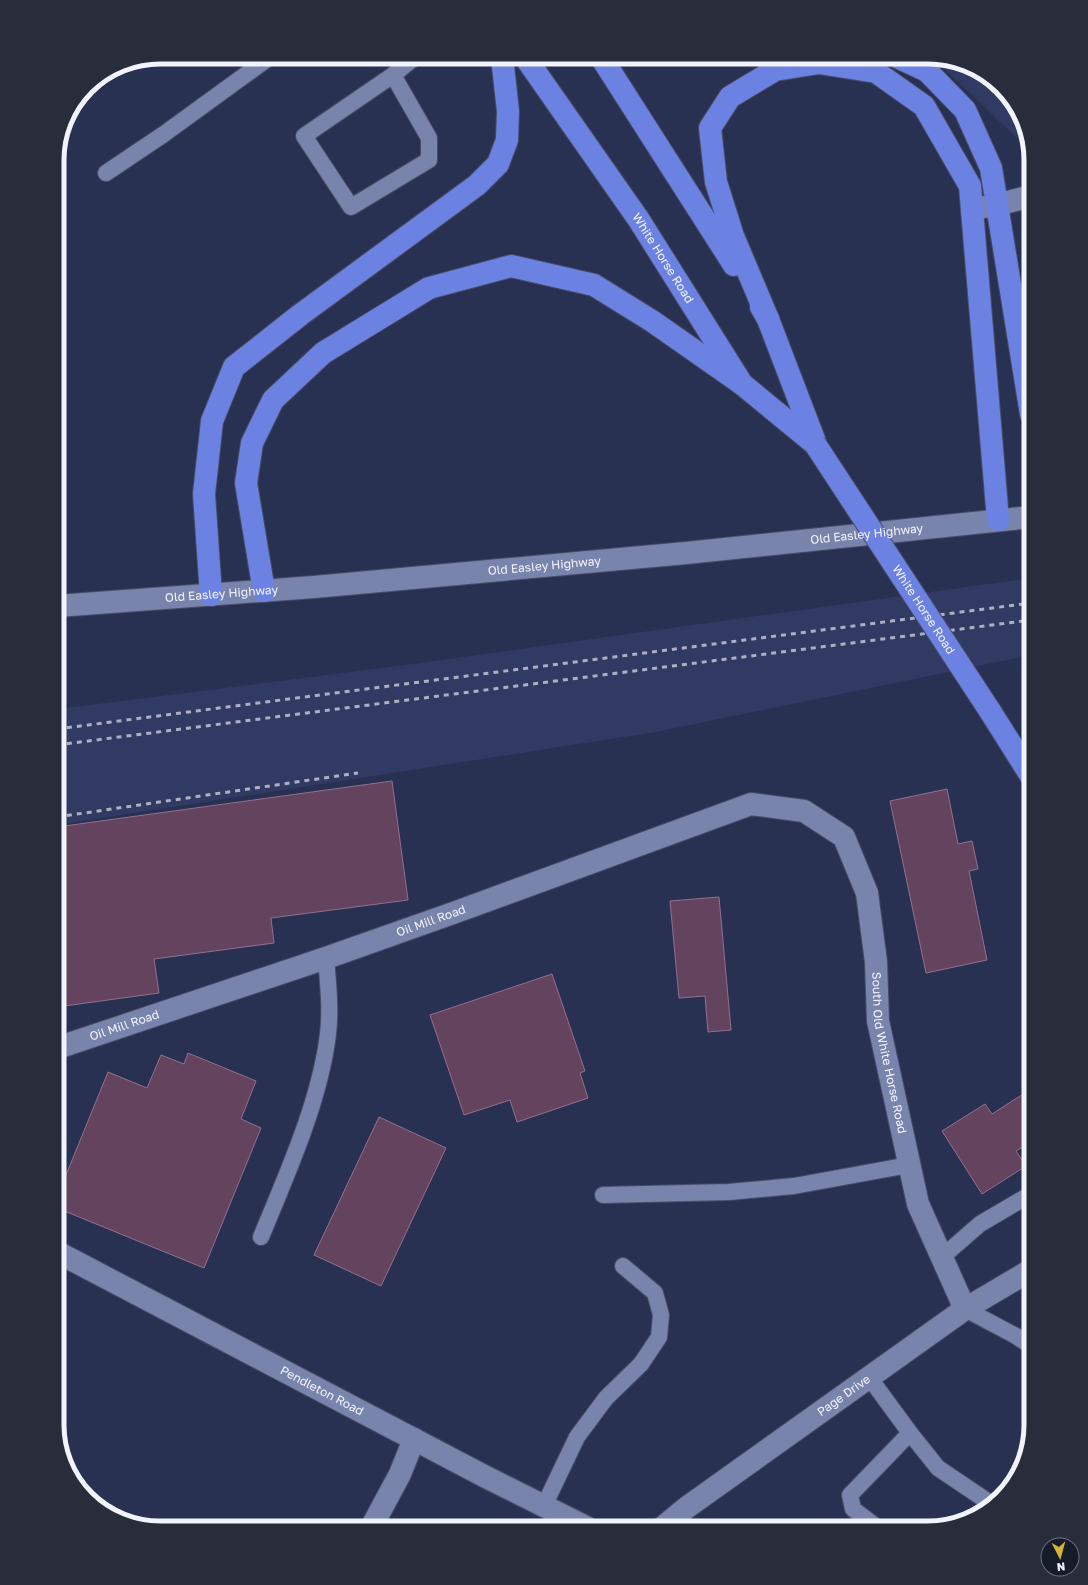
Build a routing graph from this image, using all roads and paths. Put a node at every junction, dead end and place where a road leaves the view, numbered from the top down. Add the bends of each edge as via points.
1 (260, 64) edge
2 (406, 64) edge
3 (503, 64) edge
4 (530, 64) edge
5 (605, 64) edge
6 (813, 64) edge
7 (825, 64) edge
8 (912, 64) edge
9 (393, 75) junction
10 (106, 173) dead end
11 (1024, 198) edge
12 (997, 205) junction
13 (972, 209) junction
14 (768, 319) junction
15 (1024, 371) edge
16 (742, 384) junction
17 (815, 444) junction
18 (1024, 518) edge
19 (998, 520) junction
20 (264, 591) junction
21 (211, 595) junction
22 (64, 606) edge
23 (1024, 765) edge
24 (804, 811) joint
25 (326, 958) junction
26 (64, 1046) edge
27 (909, 1164) junction
28 (603, 1194) dead end
29 (1024, 1198) edge
30 (261, 1237) dead end
31 (942, 1256) junction
32 (64, 1259) edge
33 (623, 1266) dead end
34 (1024, 1274) edge
35 (965, 1309) junction
36 (1024, 1341) edge
37 (870, 1377) junction
38 (910, 1433) junction
39 (414, 1439) junction
40 (986, 1501) edge
41 (544, 1506) junction
42 (375, 1521) edge
43 (574, 1521) edge
44 (670, 1521) edge
45 (869, 1521) edge

1 - 10 lane
2 - 9 lane
3 - 21 highway via 508,111 507,140 498,164 477,185 300,315 234,367 212,421 204,494
4 - 16 highway, White Horse Road via 639,220
5 - 14 highway, White Horse Road
6 - 14 highway via 775,70 730,97 710,128 716,182 733,236
7 - 13 highway via 876,72 924,106 970,186
8 - 12 highway via 927,71 966,110 991,168
9 - 9 lane via 304,136 352,207 429,160 429,138
11 - 12 street
12 - 13 street
12 - 15 highway
13 - 19 highway
14 - 17 highway, White Horse Road
16 - 17 highway, White Horse Road
16 - 20 highway via 652,321 594,285 511,266 429,288 323,353 273,400 252,443 246,483
17 - 23 highway, White Horse Road, bridge
18 - 19 street, Old Easley Highway
19 - 20 street, Old Easley Highway via 686,553
20 - 21 street, Old Easley Highway
21 - 22 street, Old Easley Highway
24 - 25 street, Oil Mill Road via 751,804
24 - 27 street, South Old White Horse Road via 844,837 867,893 876,962 878,1021
25 - 26 street, Oil Mill Road
25 - 30 lane via 330,1008 322,1069 291,1165
27 - 28 lane via 794,1186 729,1192
27 - 31 street, South Old White Horse Road via 918,1204
29 - 31 lane via 980,1224
31 - 35 street, South Old White Horse Road
32 - 39 street, Pendleton Road
33 - 41 lane via 655,1293 661,1315 659,1337 641,1364 606,1398 578,1438
34 - 35 street, Page Drive
35 - 36 lane
35 - 37 street, Page Drive
37 - 38 lane
37 - 44 street, Page Drive
38 - 40 lane via 938,1468
38 - 45 lane via 850,1495 853,1509
39 - 41 street, Pendleton Road
39 - 42 street via 400,1474
41 - 43 street, Pendleton Road

